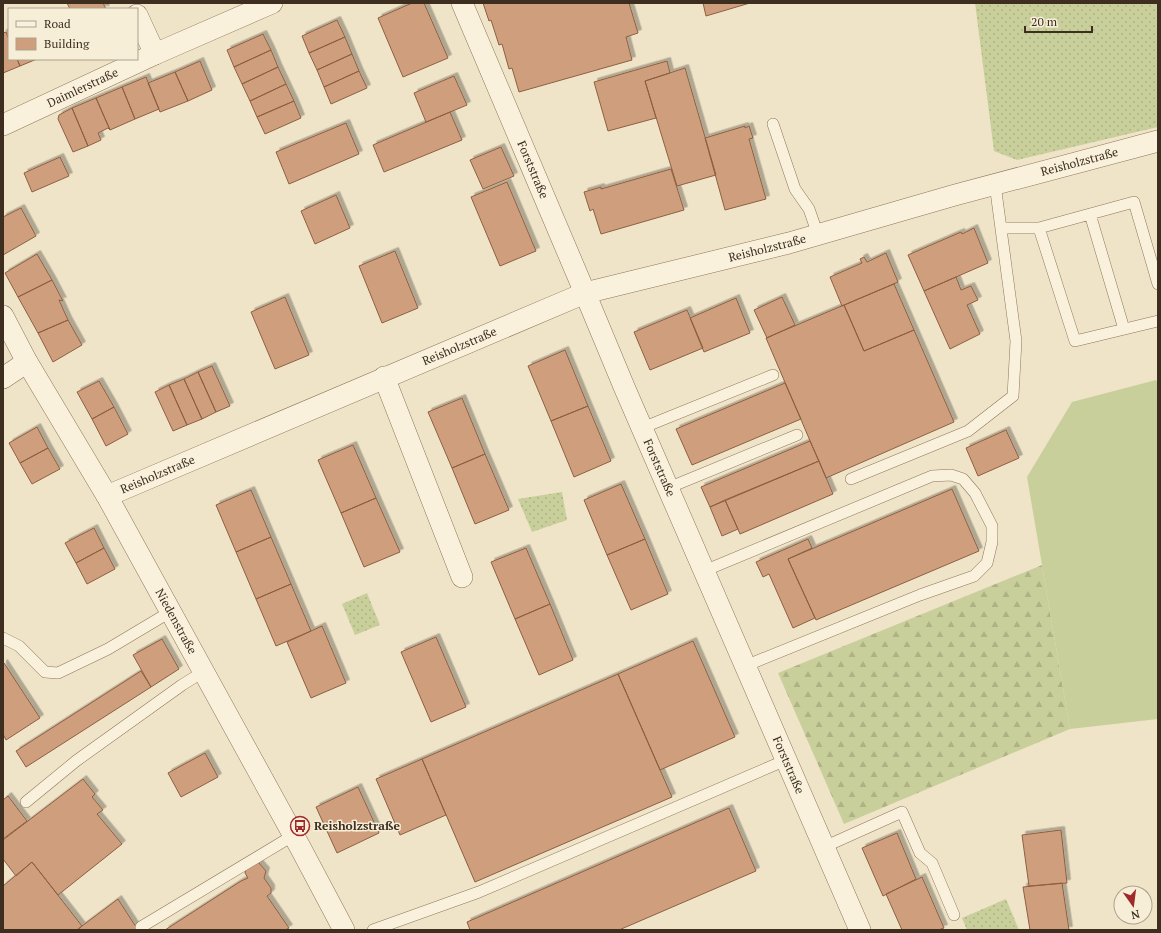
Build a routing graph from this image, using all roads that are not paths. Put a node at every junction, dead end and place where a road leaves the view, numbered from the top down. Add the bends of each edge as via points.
1 (272, 3) edge
2 (462, 3) edge
3 (138, 17) edge
4 (155, 54) junction
5 (773, 124) dead end
6 (3, 125) edge
7 (1158, 141) edge
8 (995, 184) junction
9 (1090, 214) junction
10 (1001, 228) junction
11 (1039, 228) junction
12 (818, 235) junction
13 (1158, 284) edge
14 (585, 293) junction
15 (3, 316) edge
16 (1158, 321) edge
17 (1124, 329) junction
18 (27, 362) junction
19 (773, 375) dead end
20 (384, 377) junction
21 (3, 378) edge
22 (642, 428) junction
23 (797, 435) dead end
24 (851, 479) dead end
25 (668, 488) junction
26 (107, 496) junction
27 (704, 571) junction
28 (462, 577) dead end
29 (170, 612) junction
30 (3, 638) edge
31 (745, 666) junction
32 (203, 672) junction
33 (786, 760) junction
34 (26, 802) dead end
35 (294, 835) junction
36 (824, 847) junction
37 (954, 915) dead end
38 (141, 927) dead end
39 (344, 930) edge
40 (373, 930) edge
41 (860, 930) edge

1 - 4 street, Daimlerstraße
2 - 14 street, Forststraße
3 - 4 street
4 - 6 street, Daimlerstraße
5 - 12 lane via 795,189 809,209
7 - 8 street, Reisholzstraße
8 - 10 lane
8 - 12 street, Reisholzstraße
9 - 11 lane
9 - 13 lane via 1134,202
9 - 17 lane
10 - 11 lane
10 - 24 lane via 1016,341 1013,396 968,431
11 - 17 lane via 1075,341
12 - 14 street, Reisholzstraße
14 - 20 street, Reisholzstraße
14 - 22 street, Forststraße
15 - 18 street, Niedenstraße
16 - 17 lane
18 - 21 street
18 - 26 street, Niedenstraße
19 - 22 lane
20 - 26 street, Reisholzstraße
20 - 28 street
22 - 25 street, Forststraße
23 - 25 lane
25 - 27 street, Forststraße
26 - 29 street, Niedenstraße
27 - 31 street, Forststraße
27 - 31 lane via 932,476 951,475 963,479 975,493 992,526 992,542 987,563 974,576 920,595
29 - 30 lane via 108,649 58,673 45,672 19,646
29 - 32 street, Niedenstraße
31 - 33 street, Forststraße
32 - 34 lane via 76,761
32 - 35 street, Niedenstraße
33 - 36 street, Forststraße
33 - 40 lane via 479,892
35 - 38 lane
35 - 39 street, Niedenstraße
36 - 37 lane via 902,812 920,853 932,863
36 - 41 street, Forststraße

